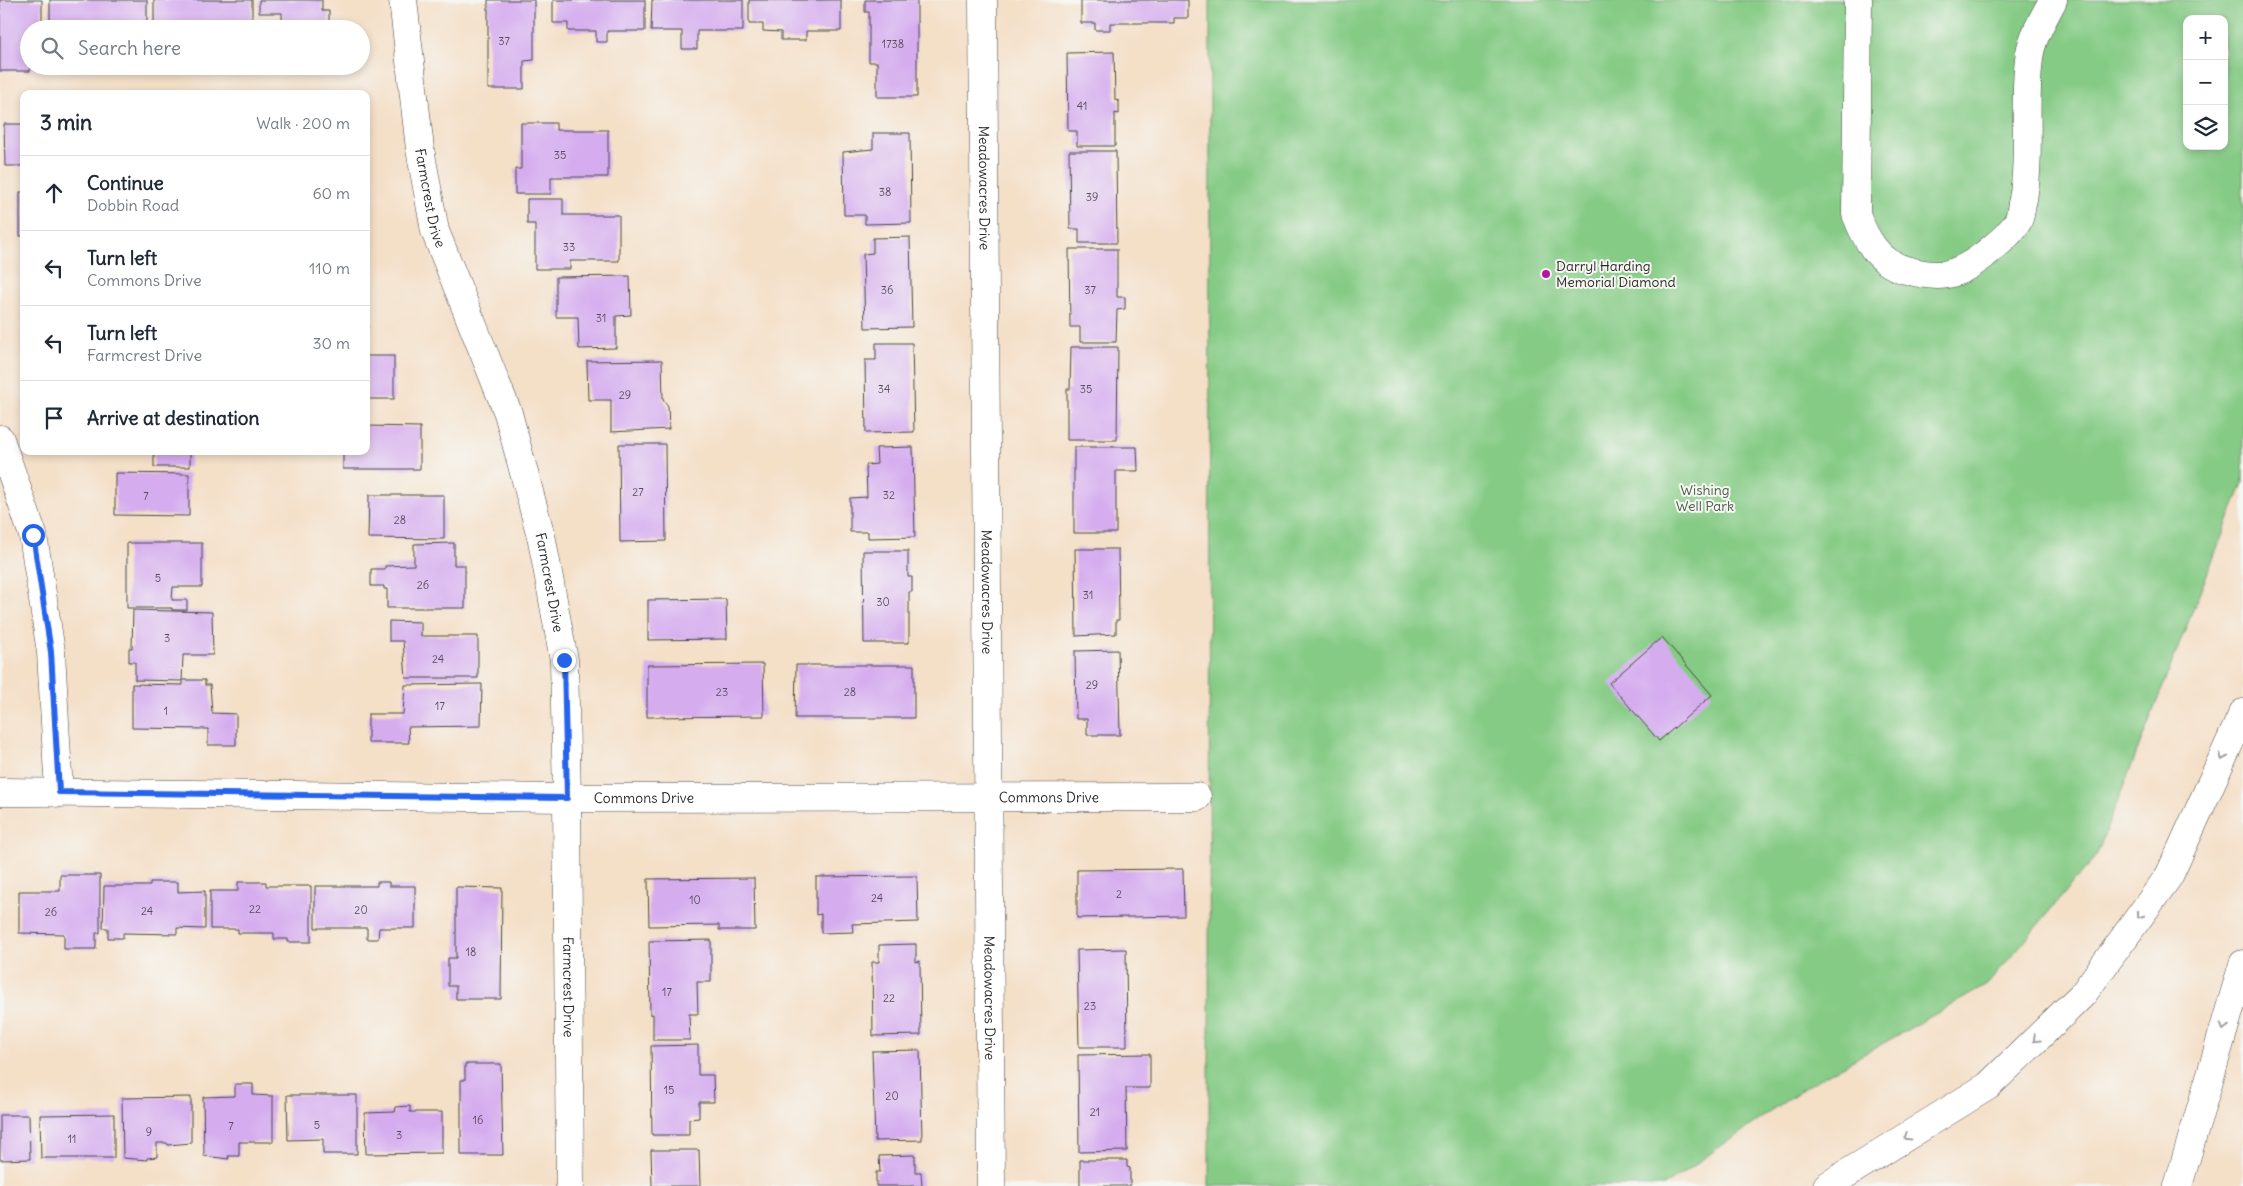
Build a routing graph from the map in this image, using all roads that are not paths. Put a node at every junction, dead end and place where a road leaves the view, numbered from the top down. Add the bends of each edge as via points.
1 (402, 0) edge
2 (983, 0) edge
3 (1858, 0) edge
4 (2053, 0) edge
5 (0, 439) edge
6 (2243, 713) edge
7 (0, 792) edge
8 (59, 792) junction
9 (989, 796) junction
10 (1197, 797) dead end
11 (567, 798) junction
12 (2243, 964) edge
13 (570, 1186) edge
14 (991, 1186) edge
15 (1827, 1186) edge
16 (2178, 1186) edge

1 - 11 main road, Farmcrest Drive via 420,149 435,231 508,413 542,540 564,660
2 - 9 main road, Meadowacres Drive
3 - 4 main road via 1856,214 1862,232 1881,258 1897,268 1928,276 1950,275 1968,268 2005,238 2019,219 2026,183 2029,58
5 - 8 main road via 33,535 51,652
6 -> 15 main road via 2169,876 2082,994 1988,1086
7 - 8 main road, Commons Drive
8 - 11 main road, Commons Drive
9 - 10 main road, Commons Drive
9 - 11 main road, Commons Drive
9 - 14 main road, Meadowacres Drive
11 - 13 main road, Farmcrest Drive
12 -> 16 main road

